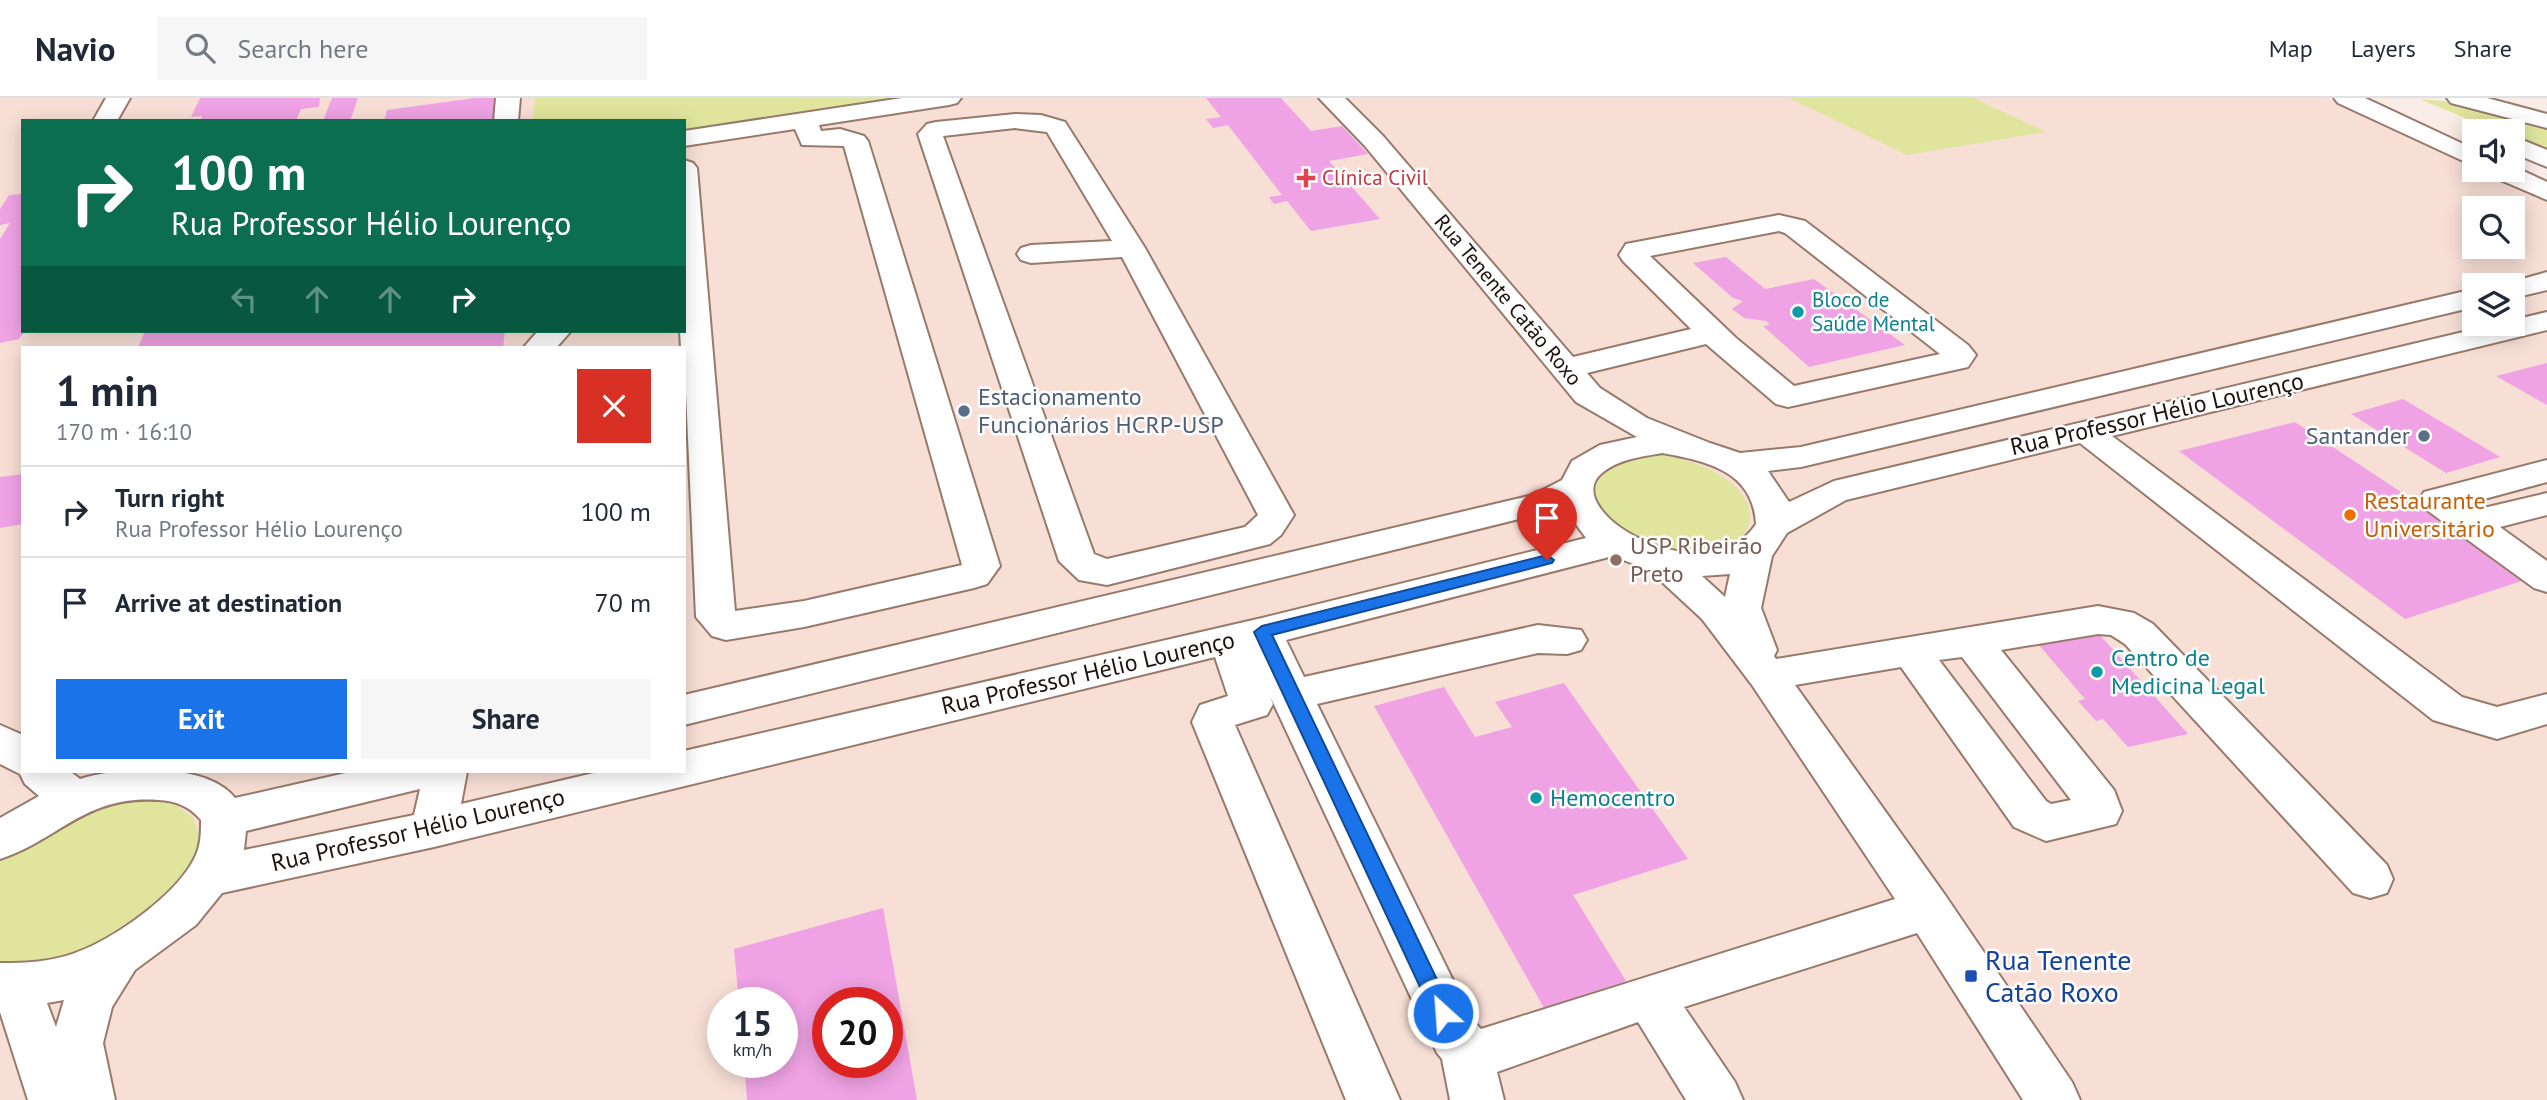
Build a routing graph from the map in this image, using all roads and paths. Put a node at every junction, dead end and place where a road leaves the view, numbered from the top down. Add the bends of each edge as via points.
1 (118, 98) edge
2 (508, 98) edge
3 (1331, 98) edge
4 (1356, 98) edge
5 (2346, 98) edge
6 (1016, 99) edge
7 (2452, 106) edge
8 (936, 110) edge
9 (106, 119) edge
10 (506, 119) edge
11 (2547, 121) edge
12 (807, 125) junction
13 (686, 139) edge
14 (1374, 141) junction
15 (2525, 150) edge
16 (2462, 152) edge
17 (2547, 159) edge
18 (2525, 182) edge
19 (2547, 192) edge
20 (686, 196) edge
21 (1131, 248) junction
22 (1031, 254) dead end
23 (2547, 281) edge
24 (2525, 286) edge
25 (2462, 301) edge
26 (2532, 318) edge
27 (554, 333) edge
28 (1714, 333) junction
29 (540, 346) edge
30 (1568, 368) junction
31 (1588, 395) junction
32 (2085, 431) junction
33 (1696, 448) junction
34 (1735, 464) junction
35 (2547, 471) edge
36 (1579, 479) junction
37 (2547, 504) edge
38 (2485, 519) junction
39 (1764, 538) junction
40 (1613, 544) junction
41 (2547, 546) edge
42 (1664, 563) junction
43 (2547, 579) edge
44 (1246, 636) junction
45 (1567, 640) dead end
46 (1971, 640) junction
47 (1910, 650) junction
48 (1766, 675) junction
49 (1290, 695) junction
50 (2547, 709) edge
51 (686, 710) edge
52 (0, 741) edge
53 (21, 757) edge
54 (686, 768) edge
55 (41, 773) edge
56 (417, 773) edge
57 (445, 773) edge
58 (660, 773) edge
59 (543, 787) edge
60 (75, 799) junction
61 (223, 819) junction
62 (434, 829) junction
63 (0, 841) edge
64 (208, 877) junction
65 (2370, 879) dead end
66 (1928, 909) junction
67 (117, 957) junction
68 (8, 985) edge
69 (1649, 996) junction
70 (1466, 1048) junction
71 (55, 1100) edge
72 (88, 1100) edge
73 (1373, 1100) edge
74 (1477, 1100) edge
75 (1716, 1100) edge
76 (2053, 1100) edge

1 - 9 street
2 - 10 street
3 - 14 street, Rua Tenente Catão Roxo
4 - 14 street, Rua Tenente Catão Roxo
5 - 16 street
6 - 8 street
7 - 11 street
8 - 12 street
8 - 21 street via 1056,127
8 - 21 street via 930,134 1078,561 1093,571 1107,572 1247,540 1268,527 1276,514
12 - 13 street
12 - 20 street via 811,140 841,137 855,141 981,566 974,575 804,614 726,626 716,617
14 - 30 street, Rua Tenente Catão Roxo
15 - 17 street
18 - 19 street
21 - 22 street
23 - 24 street
25 - 34 street, Rua Professor Hélio Lourenço via 1801,457
26 - 32 street, Rua Professor Hélio Lourenço
27 - 29 street
28 - 28 street via 1788,397 1957,360 1960,355 1788,224 1633,252
28 - 30 street
30 - 31 street, Rua Tenente Catão Roxo
31 - 33 street, Rua Tenente Catão Roxo via 1635,425
31 - 36 street, Rua Tenente Catão Roxo via 1593,419 1591,444
32 - 39 street, Rua Professor Hélio Lourenço via 1834,492
32 - 50 street via 2448,709 2497,723
33 - 34 street
33 - 36 street via 1629,445 1602,454
34 - 39 street via 1758,482 1772,504
35 - 38 street via 2438,498 2438,502
36 - 40 street via 1578,508 1591,527
36 - 51 street via 1544,504
37 - 38 street
38 - 41 street
38 - 43 street
39 - 42 street via 1729,562 1698,566
39 - 48 street via 1742,608
40 - 42 street
40 - 44 street, Rua Professor Hélio Lourenço
42 - 48 street via 1716,610
44 - 49 street
44 - 54 street, Rua Professor Hélio Lourenço
44 - 73 street via 1252,704 1215,716 1213,722
45 - 49 street via 1538,639
46 - 47 street
46 - 47 street via 2079,778 2013,792
46 - 65 street via 2098,620 2120,623 2139,634
47 - 48 street
48 - 66 street
49 - 70 street via 1455,1037
52 - 53 street
55 - 60 street
56 - 61 street
57 - 62 street
58 - 59 street, Rua Professor Hélio Lourenço
59 - 62 street, Rua Professor Hélio Lourenço
60 - 61 street via 141,783 180,785 208,797
60 - 63 street via 33,818
61 - 64 street via 222,846
62 - 64 street, Rua Professor Hélio Lourenço
64 - 67 street via 173,918
66 - 69 street
66 - 76 street
67 - 68 street via 62,978
67 - 72 street via 89,1000 77,1042
68 - 71 street
69 - 70 street via 1484,1053
69 - 75 street
70 - 74 street

